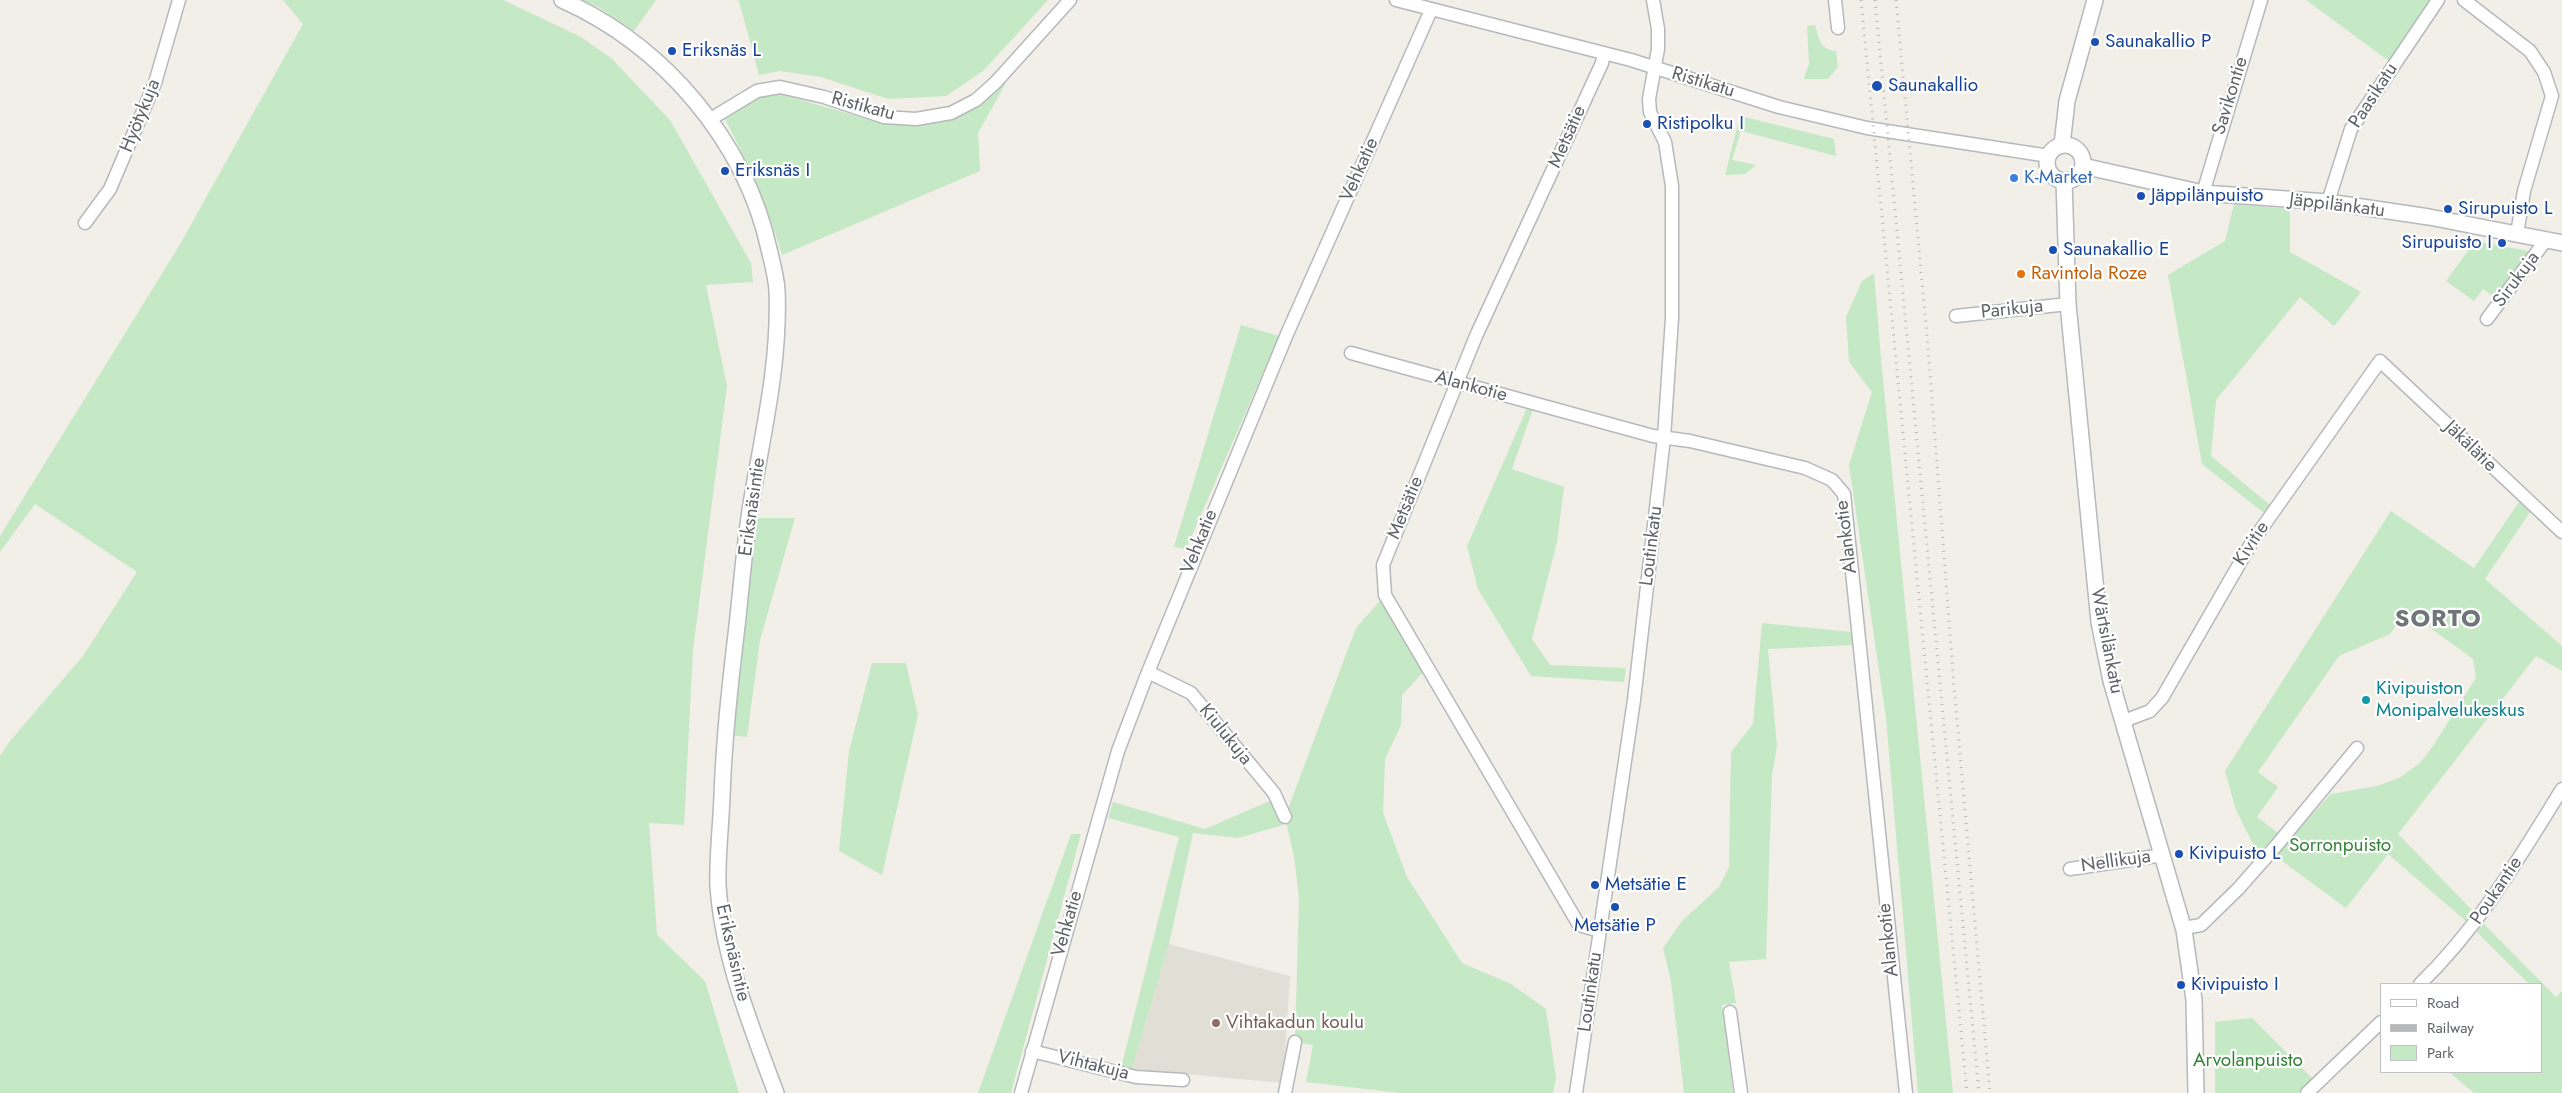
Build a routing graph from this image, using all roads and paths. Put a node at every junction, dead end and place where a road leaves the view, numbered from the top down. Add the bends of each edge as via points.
1 (179, 0) edge
2 (562, 0) edge
3 (1070, 0) edge
4 (1396, 0) edge
5 (1653, 0) edge
6 (1835, 0) edge
7 (2095, 0) edge
8 (2261, 0) edge
9 (2438, 0) edge
10 (2464, 0) edge
11 (1431, 10) junction
12 (1838, 28) dead end
13 (1604, 53) junction
14 (1655, 68) junction
15 (709, 120) junction
16 (2062, 145) junction
17 (2049, 156) junction
18 (2083, 166) junction
19 (2064, 181) junction
20 (2203, 193) junction
21 (2328, 202) junction
22 (85, 223) dead end
23 (2517, 234) junction
24 (2546, 240) junction
25 (2562, 243) edge
26 (2068, 304) junction
27 (1956, 316) dead end
28 (2487, 319) dead end
29 (1351, 353) dead end
30 (2380, 361) joint
31 (1457, 384) junction
32 (1664, 438) junction
33 (2562, 532) edge
34 (1148, 672) junction
35 (2124, 721) junction
36 (2357, 748) dead end
37 (2562, 789) edge
38 (1285, 817) dead end
39 (2162, 855) junction
40 (2070, 869) dead end
41 (2184, 928) junction
42 (1600, 932) junction
43 (2421, 983) edge
44 (1730, 1012) dead end
45 (2380, 1023) edge
46 (1295, 1042) dead end
47 (1032, 1051) junction
48 (1183, 1080) dead end
49 (776, 1093) edge
50 (1021, 1093) edge
51 (1286, 1093) edge
52 (1576, 1093) edge
53 (1741, 1093) edge
54 (1906, 1093) edge
55 (2196, 1093) edge
56 (2307, 1093) edge

1 - 22 street, Hyötykuja via 155,83 110,189
2 - 15 street, Eriksnäsintie via 584,10 657,61 679,82
3 - 15 street, Ristikatu via 996,82 976,100 951,112 916,119 884,117 824,97 780,87 756,91
4 - 11 street, Ristikatu
5 - 14 street, Loutinkatu via 1658,29
6 - 12 street
7 - 16 street via 2067,101
8 - 20 street, Savikontie
9 - 21 street, Paasikatu via 2351,129
10 - 23 street via 2530,51 2544,72 2552,96 2524,191
11 - 13 street, Ristikatu
11 - 34 street, Vehkatie via 1287,334
13 - 14 street, Ristikatu
13 - 31 street, Metsätie
14 - 17 street, Ristikatu via 1779,107 1867,128
14 - 32 street, Loutinkatu via 1650,112 1665,142 1672,186 1671,329
15 - 49 street, Eriksnäsintie via 744,176 763,224 777,290 774,381 751,505 724,740 718,883 722,927 741,997
16 - 17 street
16 - 18 street via 2078,150
17 - 19 street via 2049,170
18 - 19 street via 2078,175
18 - 20 street, Jäppilänkatu
19 - 26 street, Wärtsilänkatu
20 - 21 street, Jäppilänkatu
21 - 23 street, Jäppilänkatu
23 - 24 street, Jäppilänkatu
24 - 25 street, Jäppilänkatu
24 - 28 street, Sirukuja
26 - 27 street, Parikuja
26 - 35 street, Wärtsilänkatu via 2098,622
29 - 31 street, Alankotie
30 - 33 street, Jäkälätie
30 - 35 street, Kivitie via 2252,542 2162,698 2150,711
31 - 32 street, Alankotie
31 - 42 street, Metsätie via 1383,565 1385,595 1580,925
32 - 42 street, Loutinkatu via 1634,700
32 - 54 street, Alankotie via 1805,468 1832,480 1844,494
34 - 38 street, Kiulukuja via 1191,693 1274,793
34 - 47 street, Vehkatie via 1118,751
35 - 39 street, Wärtsilänkatu
36 - 41 street via 2238,889 2201,925
37 - 43 street, Poukantie via 2478,920 2448,958
39 - 40 street, Nellikuja
39 - 41 street, Wärtsilänkatu
41 - 55 street, Wärtsilänkatu via 2194,1000
42 - 52 street, Loutinkatu
44 - 53 street
45 - 56 street
46 - 51 street
47 - 48 street, Vihtakuja via 1136,1077
47 - 50 street, Vehkatie

